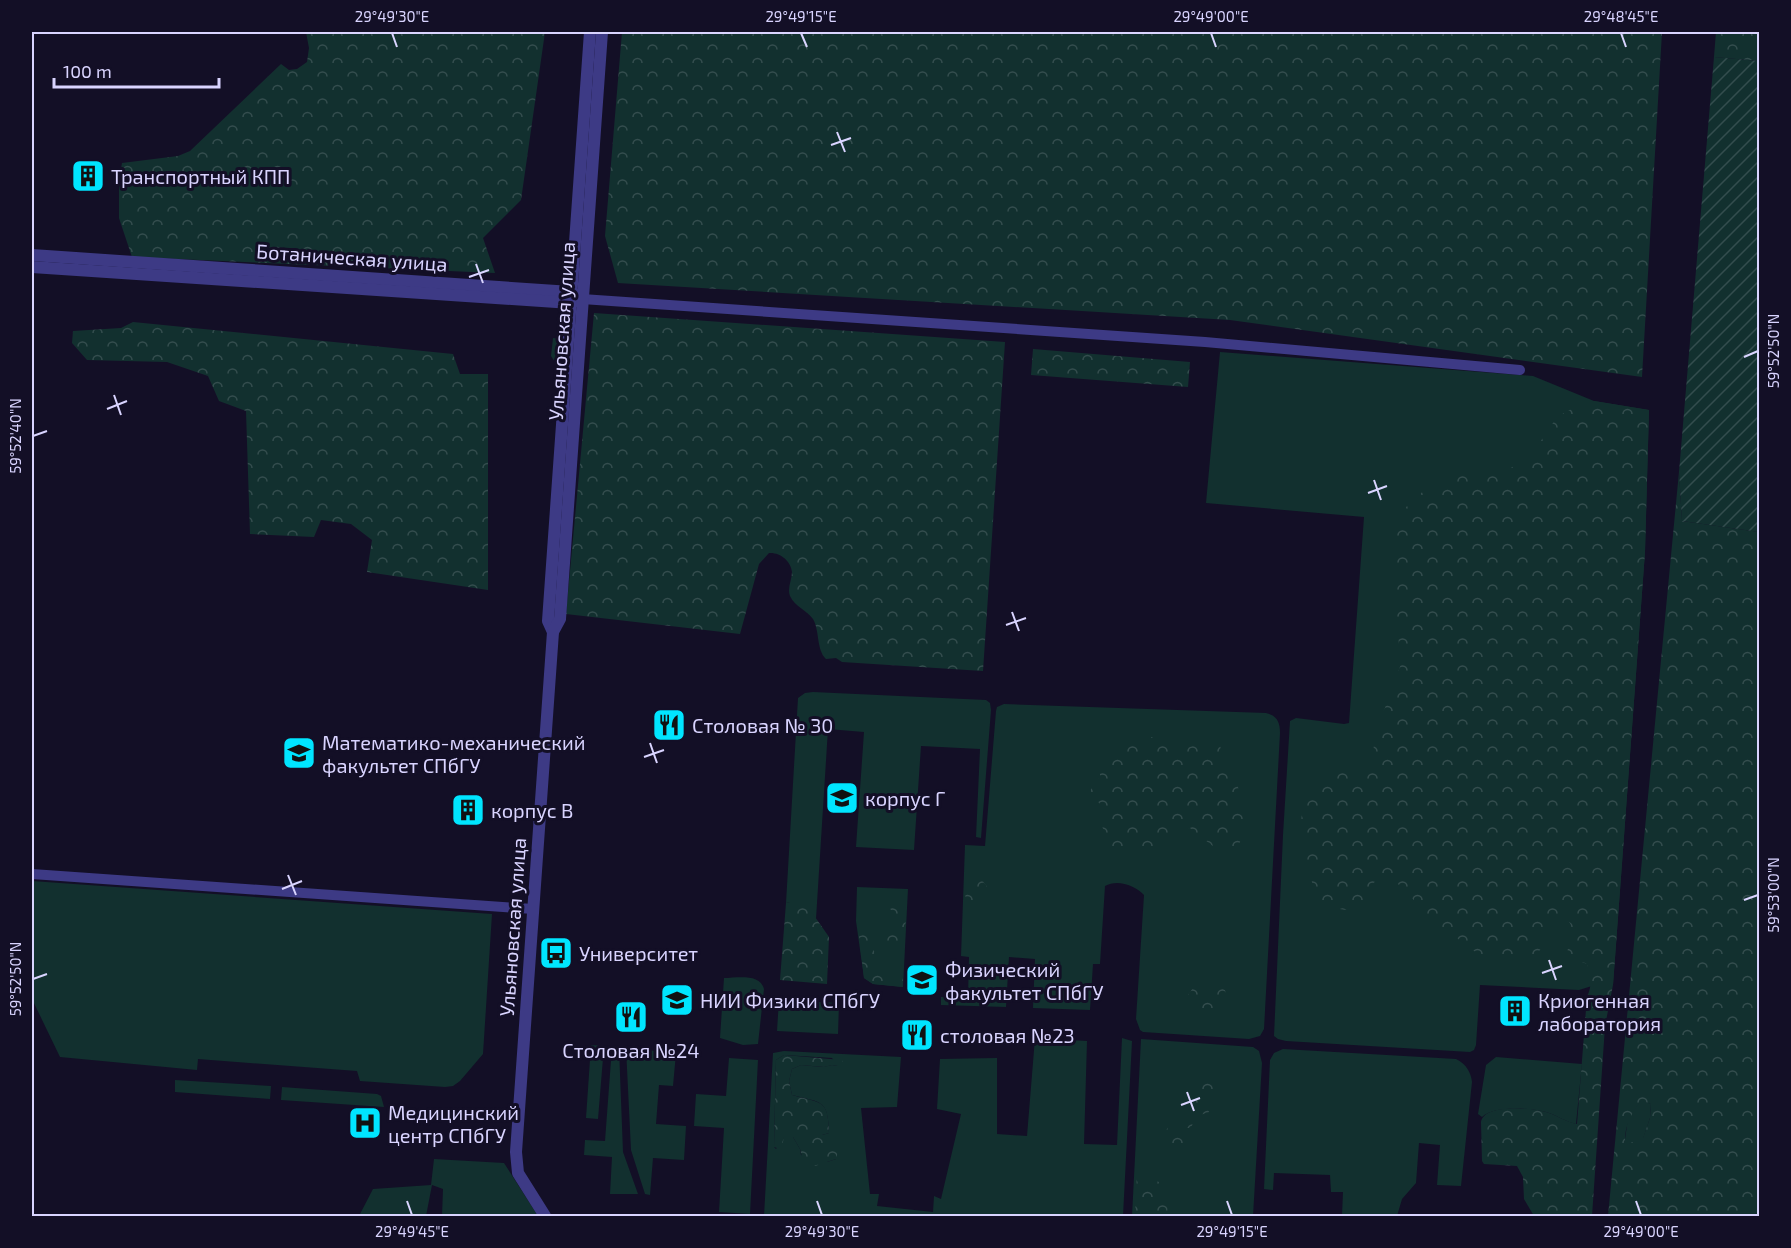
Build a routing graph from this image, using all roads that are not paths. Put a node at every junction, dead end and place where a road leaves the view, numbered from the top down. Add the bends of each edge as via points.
1 (590, 32) edge
2 (602, 32) edge
3 (32, 255) edge
4 (32, 267) edge
5 (575, 298) junction
6 (1520, 370) dead end
7 (32, 874) edge
8 (533, 909) junction
9 (545, 1216) edge

1 - 5 street, Ульяновская улица
2 - 5 street, Ульяновская улица
3 - 5 street, Ботаническая улица
4 - 5 street, Ботаническая улица
5 - 6 street via 1205,342
5 - 8 street, Ульяновская улица via 560,619 553,632
7 - 8 street
8 - 9 street, Ульяновская улица via 516,1161 518,1173

